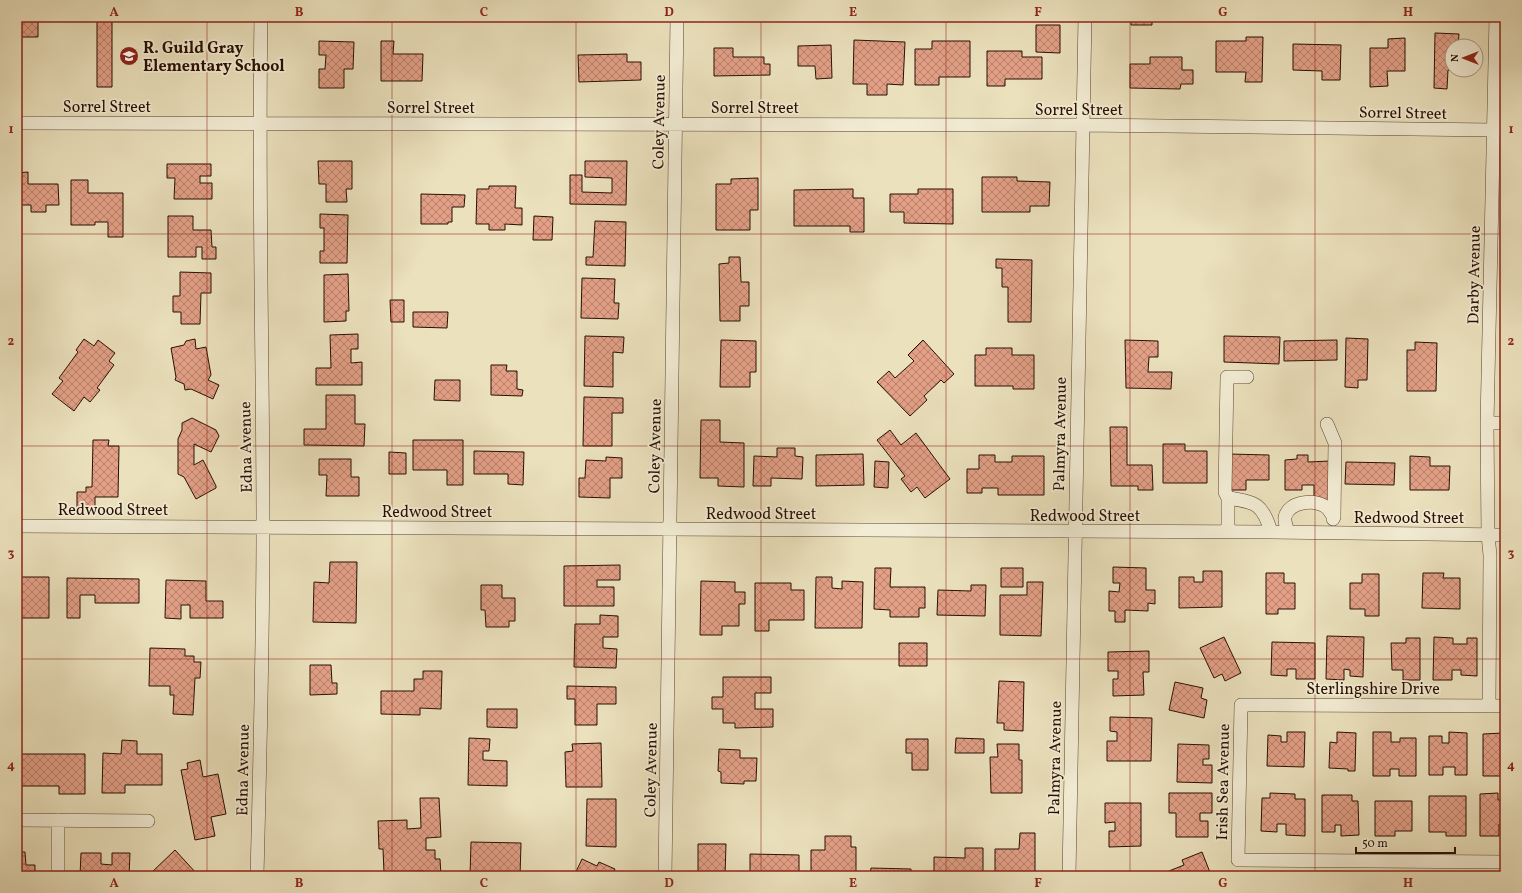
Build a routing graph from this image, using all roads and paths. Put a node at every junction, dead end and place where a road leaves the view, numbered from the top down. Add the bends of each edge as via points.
1 (262, 17) edge
2 (677, 17) edge
3 (1084, 17) edge
4 (1496, 17) edge
5 (17, 123) edge
6 (259, 124) junction
7 (675, 124) junction
8 (1082, 125) junction
9 (1494, 130) junction
10 (1247, 377) dead end
11 (1487, 423) junction
12 (1505, 423) edge
13 (1327, 424) dead end
14 (1228, 498) junction
15 (1334, 516) junction
16 (17, 526) edge
17 (263, 526) junction
18 (670, 529) junction
19 (1075, 532) junction
20 (1228, 532) junction
21 (1270, 532) junction
22 (1288, 532) junction
23 (1330, 534) junction
24 (1488, 535) junction
25 (1505, 535) edge
26 (1241, 704) joint
27 (1489, 706) junction
28 (1505, 706) edge
29 (17, 820) edge
30 (58, 820) junction
31 (148, 821) dead end
32 (1505, 862) edge
33 (58, 876) edge
34 (257, 876) edge
35 (665, 876) edge
36 (1069, 876) edge

1 - 6 street, Edna Avenue
2 - 7 street, Coley Avenue
3 - 8 street, Palmyra Avenue
4 - 9 street, Darby Avenue
5 - 6 street, Sorrel Street
6 - 7 street, Sorrel Street
6 - 17 street, Edna Avenue
7 - 8 street, Sorrel Street
7 - 18 street, Coley Avenue
8 - 9 street, Sorrel Street
8 - 19 street, Palmyra Avenue
9 - 11 street, Darby Avenue
10 - 14 street via 1227,377 1225,492
11 - 12 street
11 - 24 street, Darby Avenue
13 - 15 street via 1335,443
14 - 20 street
14 - 21 street via 1250,501 1261,508
15 - 22 street via 1326,507 1296,504 1285,518
15 - 23 street
16 - 17 street, Redwood Street
17 - 18 street, Redwood Street
17 - 34 street, Edna Avenue
18 - 19 street, Redwood Street
18 - 35 street, Coley Avenue
19 - 20 street, Redwood Street
19 - 36 street, Palmyra Avenue
20 - 21 street, Redwood Street
21 - 22 street, Redwood Street
22 - 23 street, Redwood Street
23 - 24 street, Redwood Street
24 - 25 street, Redwood Street
24 - 27 street, Darby Avenue
26 - 27 street, Sterlingshire Drive
26 - 32 street, Irish Sea Avenue via 1238,860
27 - 28 street, Sterlingshire Drive
29 - 30 street
30 - 31 street
30 - 33 street

